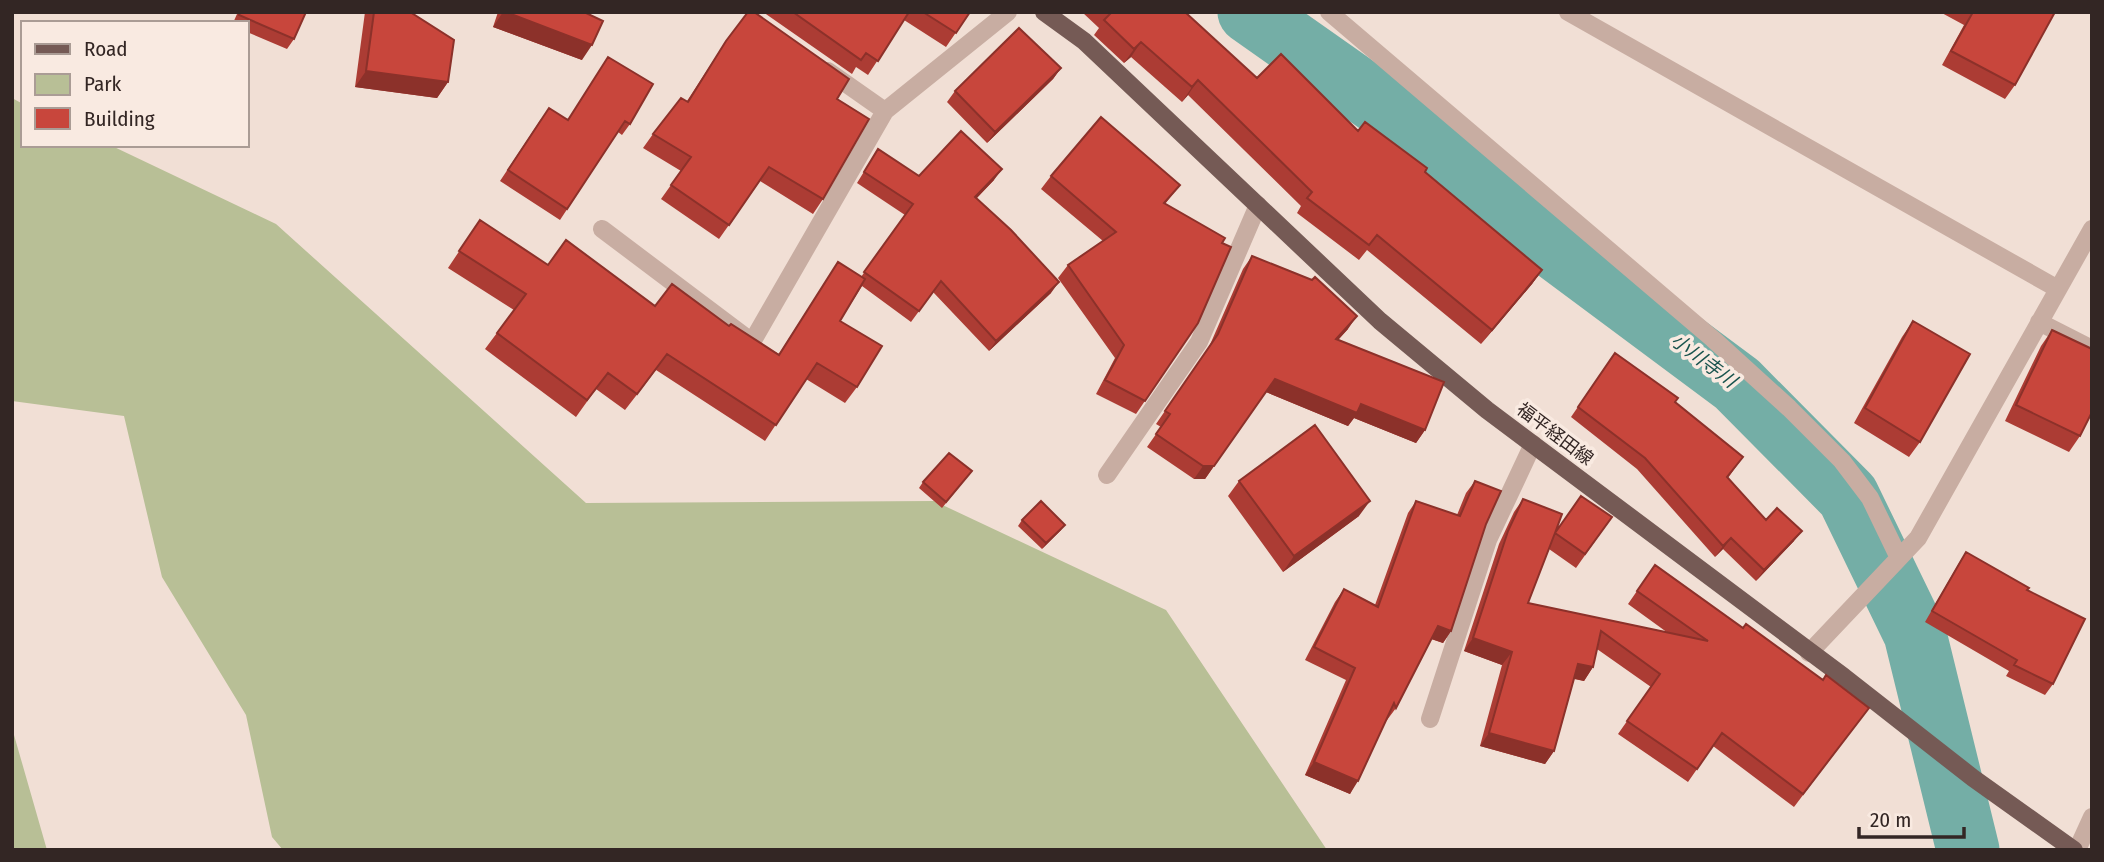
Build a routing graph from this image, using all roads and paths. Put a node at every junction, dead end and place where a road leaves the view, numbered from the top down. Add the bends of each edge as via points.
1 (1008, 12) edge
2 (1044, 12) edge
3 (1329, 12) edge
4 (1568, 12) edge
5 (808, 58) edge
6 (885, 111) junction
7 (1258, 205) junction
8 (603, 229) dead end
9 (2092, 229) edge
10 (2058, 289) junction
11 (2039, 322) junction
12 (2092, 349) edge
13 (1533, 444) junction
14 (1107, 475) dead end
15 (1899, 558) junction
16 (1809, 653) junction
17 (1430, 719) dead end
18 (2092, 817) edge
19 (2075, 850) edge

1 - 6 street
2 - 7 main road, 福平経田線 via 1084,41
3 - 15 street via 1789,408 1842,461 1870,498
4 - 10 street
5 - 6 street
6 - 8 street via 752,342
7 - 13 main road, 福平経田線 via 1380,321
7 - 14 street via 1199,342
9 - 10 street
10 - 11 street
11 - 12 street
11 - 15 street via 1918,538
13 - 16 main road, 福平経田線
13 - 17 street via 1488,540
15 - 16 street
16 - 19 main road, 福平経田線
18 - 19 street

